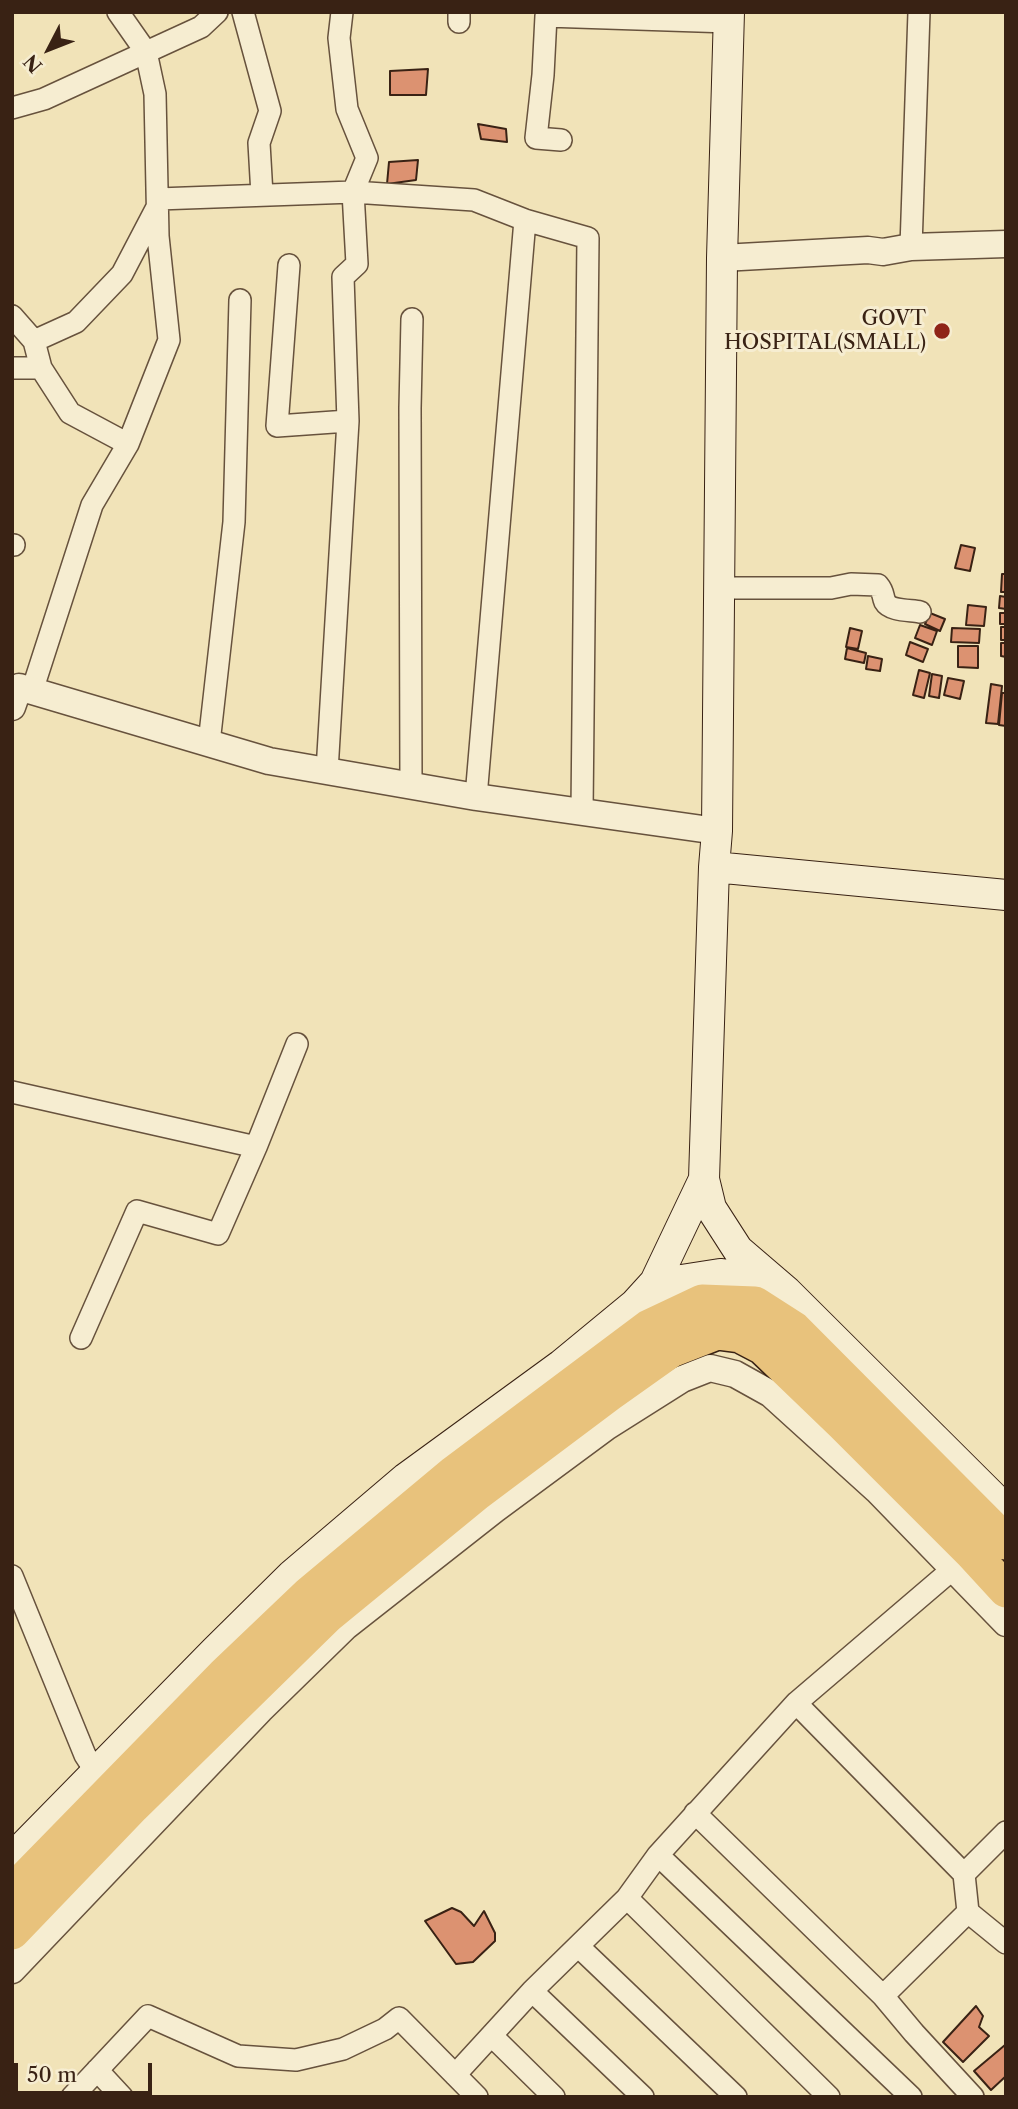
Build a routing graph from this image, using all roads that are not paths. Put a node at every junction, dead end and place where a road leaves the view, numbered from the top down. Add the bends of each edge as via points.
1 (118, 12) edge
2 (217, 12) edge
3 (243, 12) edge
4 (342, 12) edge
5 (919, 12) edge
6 (729, 17) edge
7 (146, 52) junction
8 (12, 108) edge
9 (561, 140) dead end
10 (353, 192) junction
11 (262, 195) junction
12 (158, 202) junction
13 (525, 220) junction
14 (1006, 244) edge
15 (911, 247) junction
16 (722, 258) junction
17 (289, 265) dead end
18 (240, 300) dead end
19 (12, 316) edge
20 (412, 319) dead end
21 (34, 341) junction
22 (12, 368) edge
23 (41, 368) junction
24 (348, 421) junction
25 (128, 444) junction
26 (719, 588) junction
27 (920, 612) dead end
28 (22, 699) edge
29 (209, 743) junction
30 (327, 771) junction
31 (411, 785) junction
32 (476, 797) junction
33 (582, 811) junction
34 (717, 831) junction
35 (714, 867) junction
36 (1006, 895) edge
37 (297, 1045) dead end
38 (12, 1091) edge
39 (256, 1147) junction
40 (704, 1180) junction
41 (787, 1292) junction
42 (635, 1304) junction
43 (81, 1338) dead end
44 (608, 1410) junction
45 (834, 1433) junction
46 (1006, 1510) edge
47 (1006, 1542) edge
48 (954, 1568) junction
49 (12, 1576) edge
50 (1006, 1590) edge
51 (1006, 1623) edge
52 (796, 1703) junction
53 (96, 1772) junction
54 (695, 1813) junction
55 (1006, 1832) edge
56 (658, 1855) junction
57 (12, 1858) edge
58 (964, 1874) junction
59 (12, 1892) edge
60 (627, 1898) junction
61 (968, 1912) junction
62 (12, 1932) edge
63 (1006, 1943) edge
64 (578, 1946) junction
65 (12, 1970) edge
66 (532, 1991) junction
67 (883, 1996) junction
68 (492, 2036) junction
69 (97, 2070) junction
70 (455, 2075) junction
71 (72, 2097) edge
72 (121, 2097) edge
73 (477, 2097) edge
74 (554, 2097) edge
75 (643, 2097) edge
76 (736, 2097) edge
77 (829, 2097) edge
78 (911, 2097) edge
79 (973, 2097) edge

1 - 7 street
2 - 7 street via 201,27
3 - 11 street via 270,111 259,144
4 - 10 street via 347,109 367,158
5 - 15 street
6 - 9 street via 546,16 536,138
6 - 16 main road
7 - 8 street via 44,99
7 - 12 street via 155,94
10 - 11 street
10 - 13 street via 474,200
10 - 24 street via 357,264 343,277
11 - 12 street
12 - 21 street via 122,274 76,322
12 - 25 street via 169,340
13 - 32 street
13 - 33 street via 588,238
14 - 15 street
15 - 16 street
16 - 26 main road
17 - 24 street via 277,426
18 - 29 street via 234,522
19 - 21 street
20 - 31 street
21 - 23 street
22 - 23 street
23 - 25 street via 71,413
24 - 30 street
25 - 28 street via 92,505
26 - 27 street via 878,585 890,607
26 - 34 main road
28 - 29 street
29 - 30 street via 269,761
30 - 31 street
31 - 32 street
32 - 33 street
33 - 34 street
34 - 35 main road
35 - 36 main road
35 - 40 main road
37 - 39 street
38 - 39 street
39 - 43 street via 218,1234 137,1211
40 - 41 main road via 711,1208 738,1250
40 - 42 main road via 655,1282
41 - 42 main road via 753,1278 720,1274 675,1281
41 - 46 main road
42 - 53 main road via 352,1522 292,1575
44 - 45 highway via 671,1350 716,1332 740,1335 763,1348
44 - 62 highway via 477,1493 327,1616
44 - 65 street via 495,1509 346,1626
45 - 48 street via 877,1490
45 - 50 highway via 972,1553
47 - 59 highway via 794,1328 755,1304 702,1302 649,1327 454,1473 309,1594
48 - 51 street
48 - 52 street
49 - 53 street
52 - 54 street
52 - 58 street
53 - 57 main road
54 - 56 street
54 - 67 street
55 - 58 street
56 - 60 street
56 - 78 street
58 - 61 street
60 - 64 street
60 - 77 street
61 - 63 street
61 - 67 street
64 - 66 street
64 - 76 street
66 - 68 street
66 - 75 street
67 - 79 street
68 - 70 street
68 - 74 street
69 - 70 street via 148,2016 238,2056 296,2060 343,2049 400,2018
69 - 71 street
69 - 72 street
70 - 73 street

